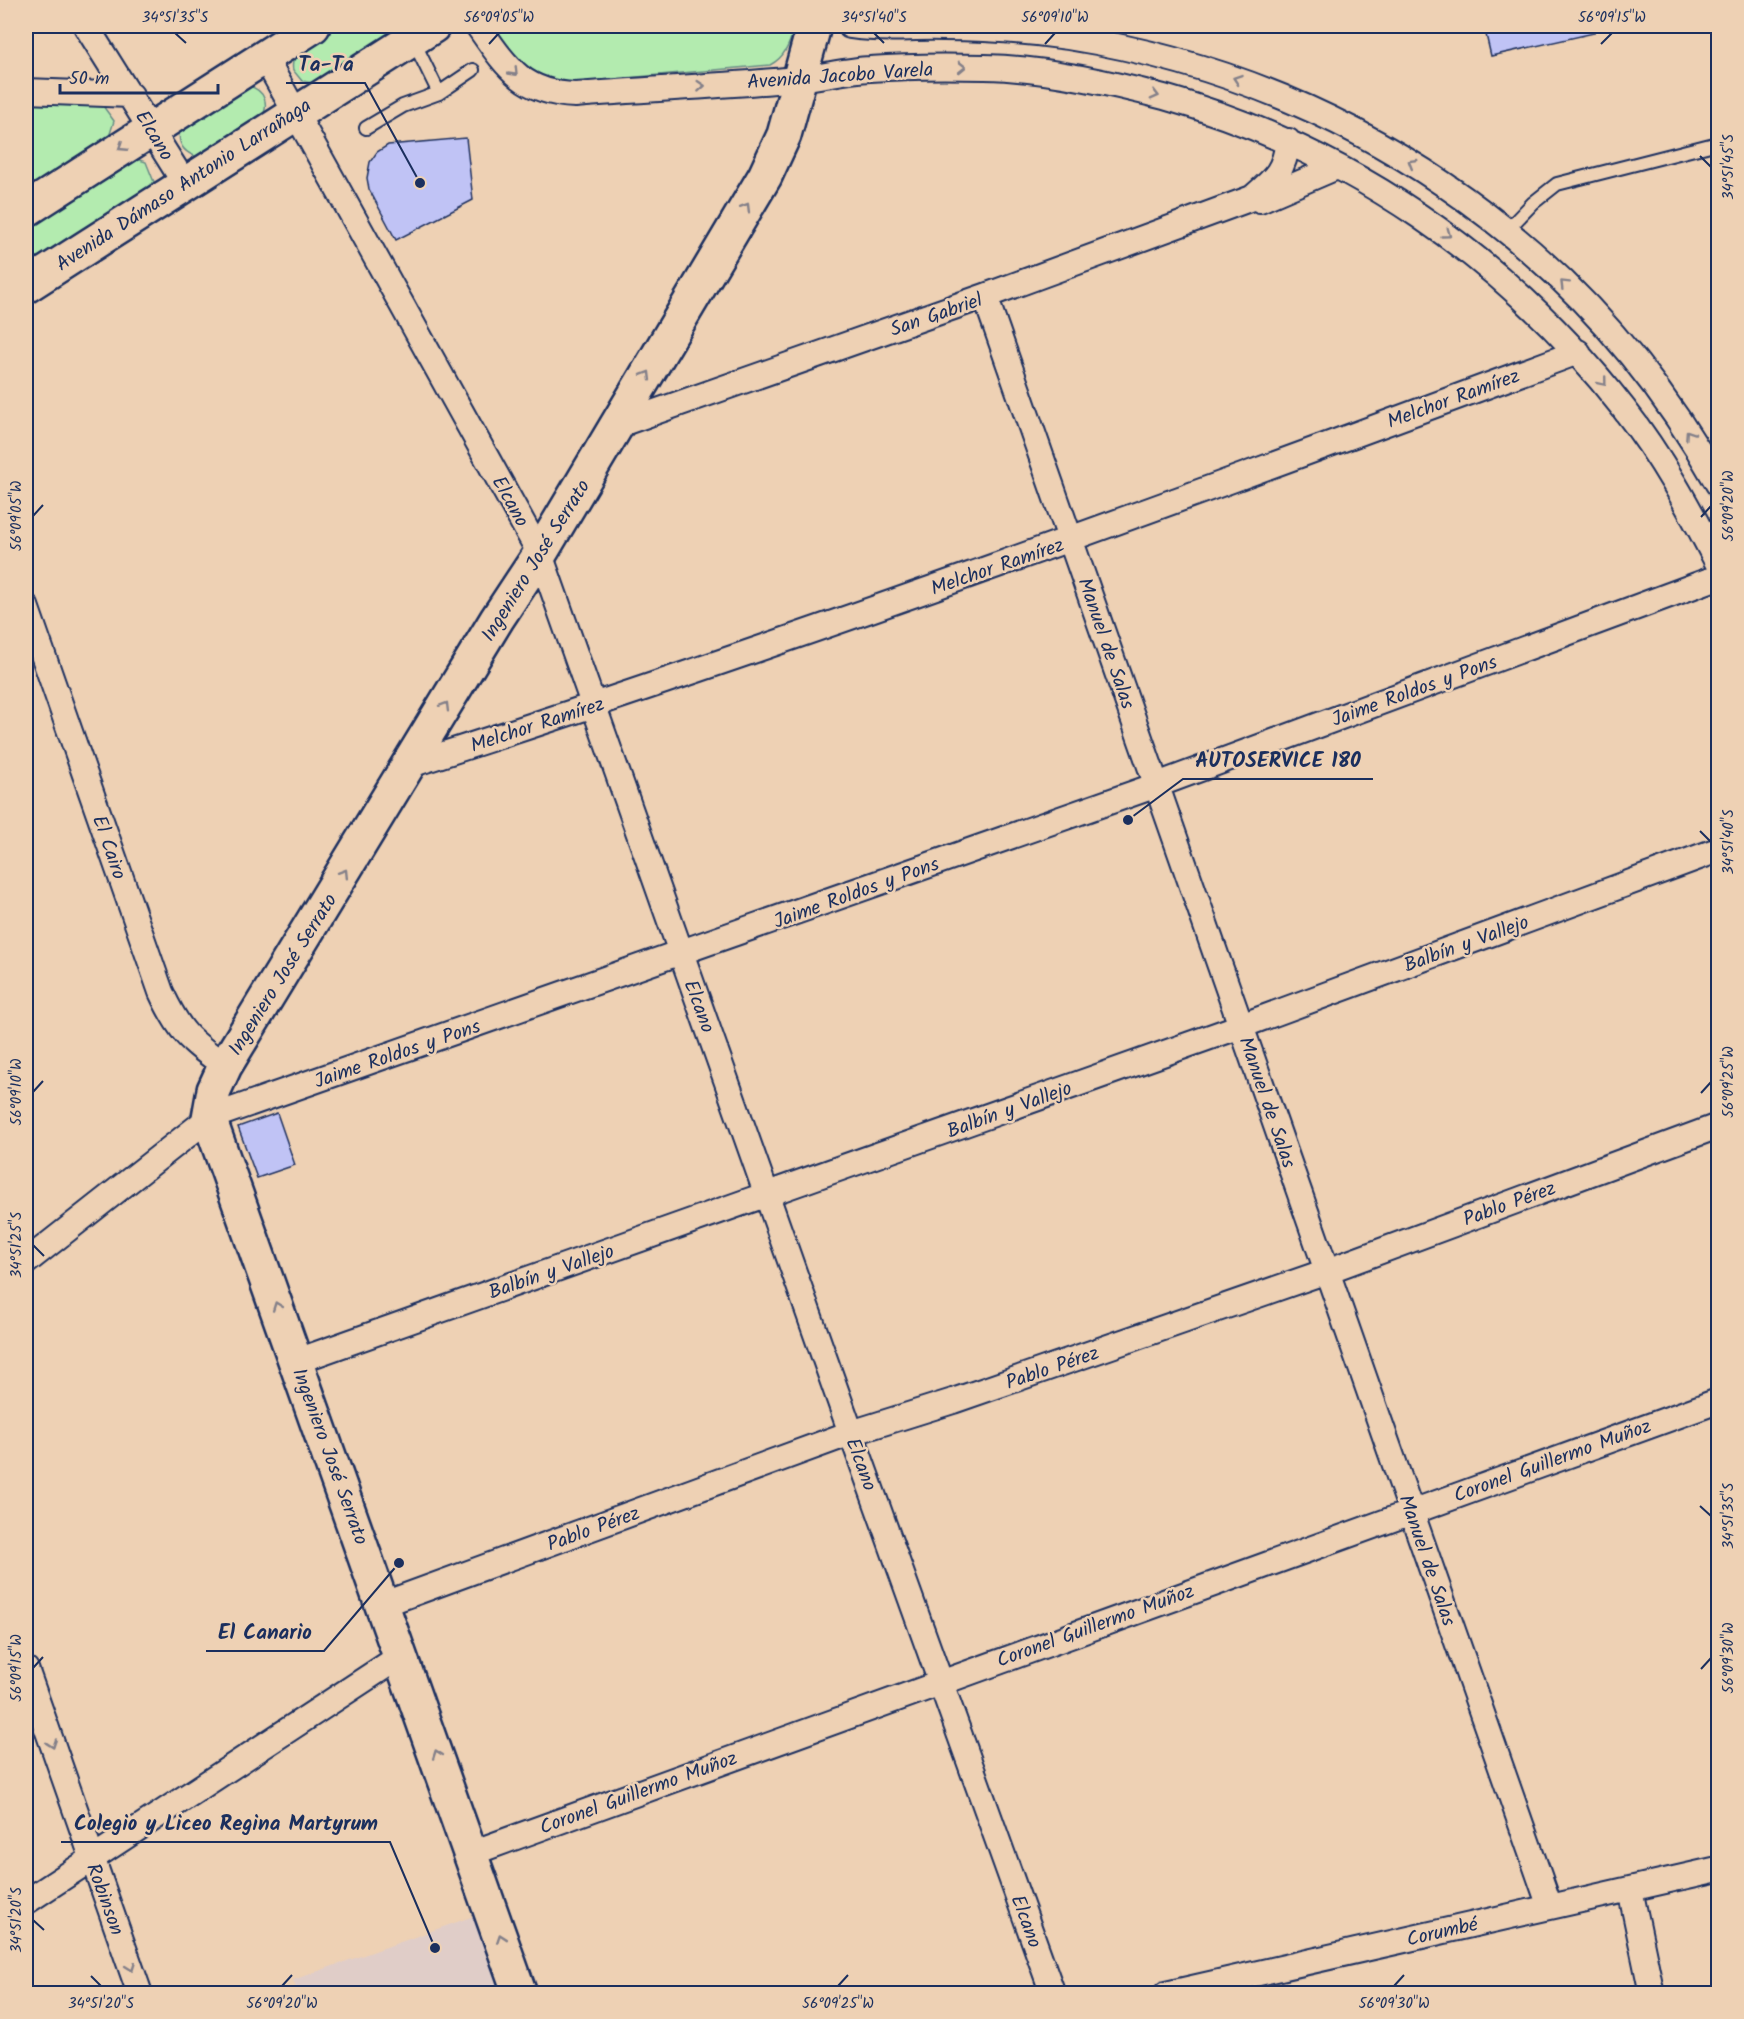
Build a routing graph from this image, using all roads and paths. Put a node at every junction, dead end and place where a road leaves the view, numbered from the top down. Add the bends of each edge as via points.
1 (86, 26) edge
2 (313, 26) edge
3 (478, 26) edge
4 (814, 26) edge
5 (850, 26) edge
6 (422, 32) edge
7 (264, 56) junction
8 (473, 70) dead end
9 (799, 79) junction
10 (1269, 90) junction
11 (26, 91) edge
12 (439, 93) junction
13 (131, 95) junction
14 (295, 112) junction
15 (1252, 126) junction
16 (152, 128) junction
17 (366, 128) dead end
18 (1288, 141) junction
19 (1719, 143) edge
20 (1337, 166) junction
21 (185, 184) junction
22 (1252, 198) junction
23 (26, 210) edge
24 (1507, 230) junction
25 (1484, 261) junction
26 (26, 286) edge
27 (985, 296) junction
28 (1578, 352) junction
29 (618, 425) junction
30 (1719, 484) edge
31 (1071, 540) junction
32 (540, 554) junction
33 (1719, 564) edge
34 (1719, 577) edge
35 (26, 606) edge
36 (595, 706) junction
37 (410, 765) junction
38 (1157, 785) junction
39 (1719, 850) edge
40 (681, 954) junction
41 (1241, 1026) junction
42 (225, 1066) junction
43 (209, 1118) junction
44 (1719, 1126) edge
45 (767, 1195) junction
46 (26, 1262) edge
47 (1327, 1271) junction
48 (297, 1361) junction
49 (1719, 1401) edge
50 (851, 1433) junction
51 (1411, 1510) junction
52 (384, 1604) junction
53 (402, 1655) junction
54 (26, 1669) edge
55 (940, 1682) junction
56 (472, 1853) junction
57 (91, 1858) junction
58 (1719, 1869) edge
59 (1630, 1890) junction
60 (26, 1902) edge
61 (1550, 1907) junction
62 (140, 1994) edge
63 (520, 1994) edge
64 (1053, 1994) edge
65 (1166, 1994) edge
66 (1652, 1994) edge

1 - 13 street, Elcano
2 - 7 street
3 -> 9 street, Avenida Jacobo Varela via 517,77 552,94
4 - 9 street, Ingeniero José Serrato
10 -> 5 street, Avenida Jacobo Varela via 1160,55 1068,38 1007,30 880,30
6 - 12 lane
6 - 14 street, Avenida Dámaso Antonio Larrañaga
7 - 14 street, Elcano
7 - 16 street
8 - 12 lane
9 -> 15 street, Avenida Jacobo Varela via 868,69 987,67 1030,71 1133,89
29 -> 9 street, Ingeniero José Serrato via 765,176 784,135
10 - 15 street
24 -> 10 street, Avenida Jacobo Varela via 1429,173 1371,138
11 - 13 street
12 - 17 lane via 403,106
13 - 16 street, Elcano
14 - 21 street, Avenida Dámaso Antonio Larrañaga
14 - 32 street, Elcano
15 - 18 street, Avenida Jacobo Varela
16 - 21 street, Elcano
16 -> 23 street
18 - 20 street, Avenida Jacobo Varela
18 - 22 street, San Gabriel via 1285,163 1276,177
19 - 24 lane via 1557,184
20 - 22 street, San Gabriel via 1262,201
20 -> 25 street, Avenida Jacobo Varela via 1413,210
21 - 26 street, Avenida Dámaso Antonio Larrañaga
22 - 27 street, San Gabriel
24 - 25 street
30 -> 24 street, Avenida Jacobo Varela via 1658,389 1620,342
25 - 28 street, Avenida Jacobo Varela
27 - 29 street, San Gabriel
27 - 31 street, Manuel de Salas
28 - 31 street, Melchor Ramírez
28 -> 33 street, Avenida Jacobo Varela via 1653,450
29 - 32 street, Ingeniero José Serrato
31 - 36 street, Melchor Ramírez
31 - 38 street, Manuel de Salas
32 - 36 street, Elcano
37 -> 32 street, Ingeniero José Serrato
34 - 38 street, Jaime Roldos y Pons
35 - 42 street, El Cairo via 161,992 175,1023
36 - 37 street, Melchor Ramírez
36 - 40 street, Elcano
42 -> 37 street, Ingeniero José Serrato
38 - 40 street, Jaime Roldos y Pons
38 - 41 street, Manuel de Salas
39 - 41 street, Balbín y Vallejo
40 - 43 street, Jaime Roldos y Pons
40 - 45 street, Elcano
41 - 45 street, Balbín y Vallejo
41 - 47 street, Manuel de Salas
42 - 43 street, Ingeniero José Serrato via 214,1090
43 - 46 street, Jaime Roldos y Pons
48 -> 43 street, Ingeniero José Serrato
44 - 47 street, Pablo Pérez
45 - 48 street, Balbín y Vallejo
45 - 50 street, Elcano
47 - 50 street, Pablo Pérez
47 - 51 street, Manuel de Salas
48 - 52 street, Ingeniero José Serrato
49 - 51 street, Coronel Guillermo Muñoz
50 - 52 street, Pablo Pérez
50 - 55 street, Elcano
51 - 55 street, Coronel Guillermo Muñoz
51 - 61 street, Manuel de Salas
52 - 53 street, Ingeniero José Serrato
56 -> 53 street, Ingeniero José Serrato
53 - 57 street
54 -> 57 street, Robinson
55 - 56 street, Coronel Guillermo Muñoz
55 - 64 street, Elcano
63 -> 56 street, Ingeniero José Serrato
57 - 60 street
57 -> 62 street, Robinson
58 - 59 street, Corumbé
59 - 61 street, Corumbé
59 - 66 street
61 - 65 street, Corumbé

